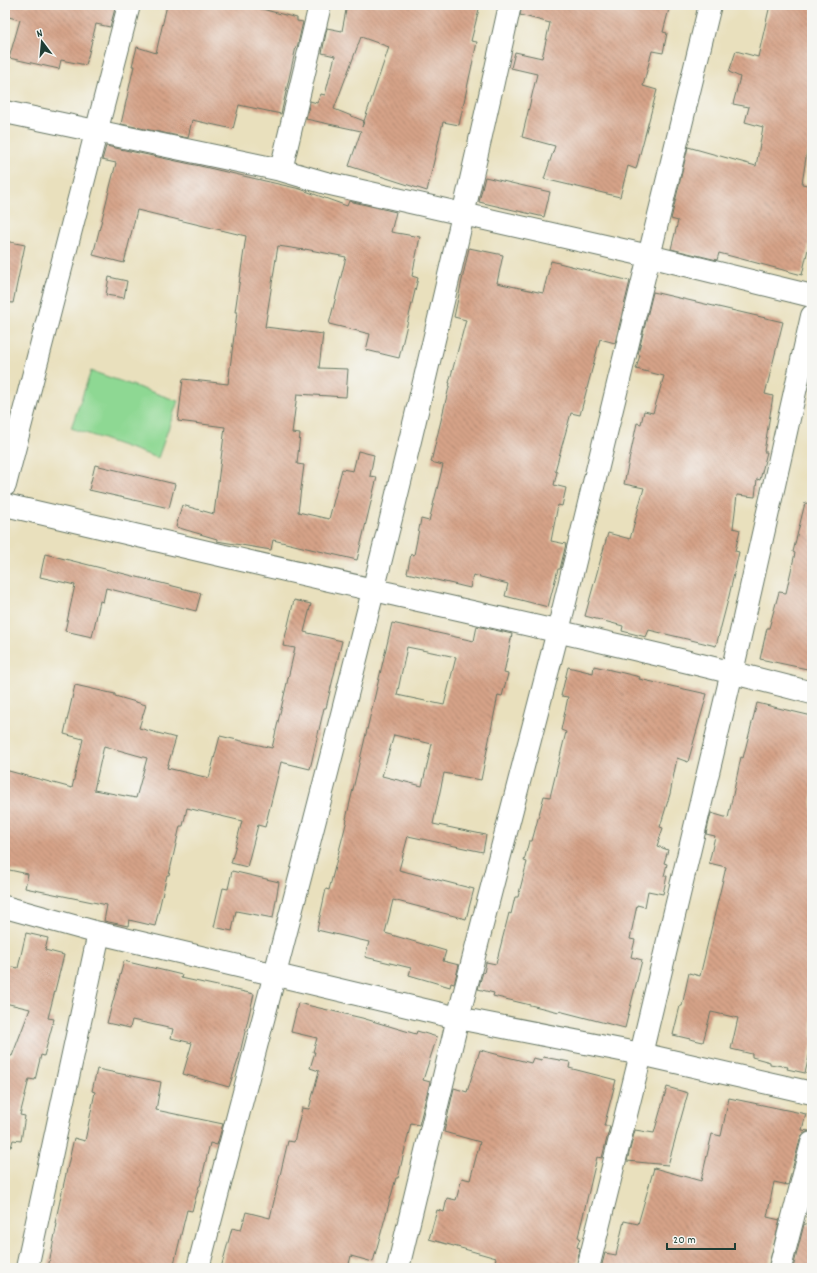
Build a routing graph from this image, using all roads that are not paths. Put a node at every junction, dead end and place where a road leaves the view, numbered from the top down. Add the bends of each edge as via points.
1 (129, 5) edge
2 (320, 5) edge
3 (510, 5) edge
4 (710, 5) edge
5 (5, 112) edge
6 (97, 131) junction
7 (281, 170) junction
8 (464, 214) junction
9 (648, 256) junction
10 (812, 296) edge
11 (812, 316) edge
12 (5, 485) edge
13 (5, 505) edge
14 (373, 590) junction
15 (558, 631) junction
16 (732, 672) junction
17 (812, 693) edge
18 (5, 907) edge
19 (99, 932) junction
20 (275, 974) junction
21 (458, 1018) junction
22 (641, 1054) junction
23 (812, 1092) edge
24 (812, 1142) edge
25 (27, 1268) edge
26 (198, 1268) edge
27 (398, 1268) edge
28 (588, 1268) edge
29 (780, 1268) edge

1 - 6 street
2 - 7 street
3 - 8 street
4 - 9 street
5 - 6 street
6 - 7 street
6 - 12 street
7 - 8 street via 326,183
8 - 9 street
8 - 14 street
9 - 10 street
9 - 15 street
11 - 16 street
13 - 14 street
14 - 15 street
14 - 20 street
15 - 16 street
15 - 21 street
16 - 17 street
16 - 22 street
18 - 19 street
19 - 20 street
19 - 25 street
20 - 21 street
20 - 26 street
21 - 22 street
21 - 27 street
22 - 23 street
22 - 28 street
24 - 29 street

